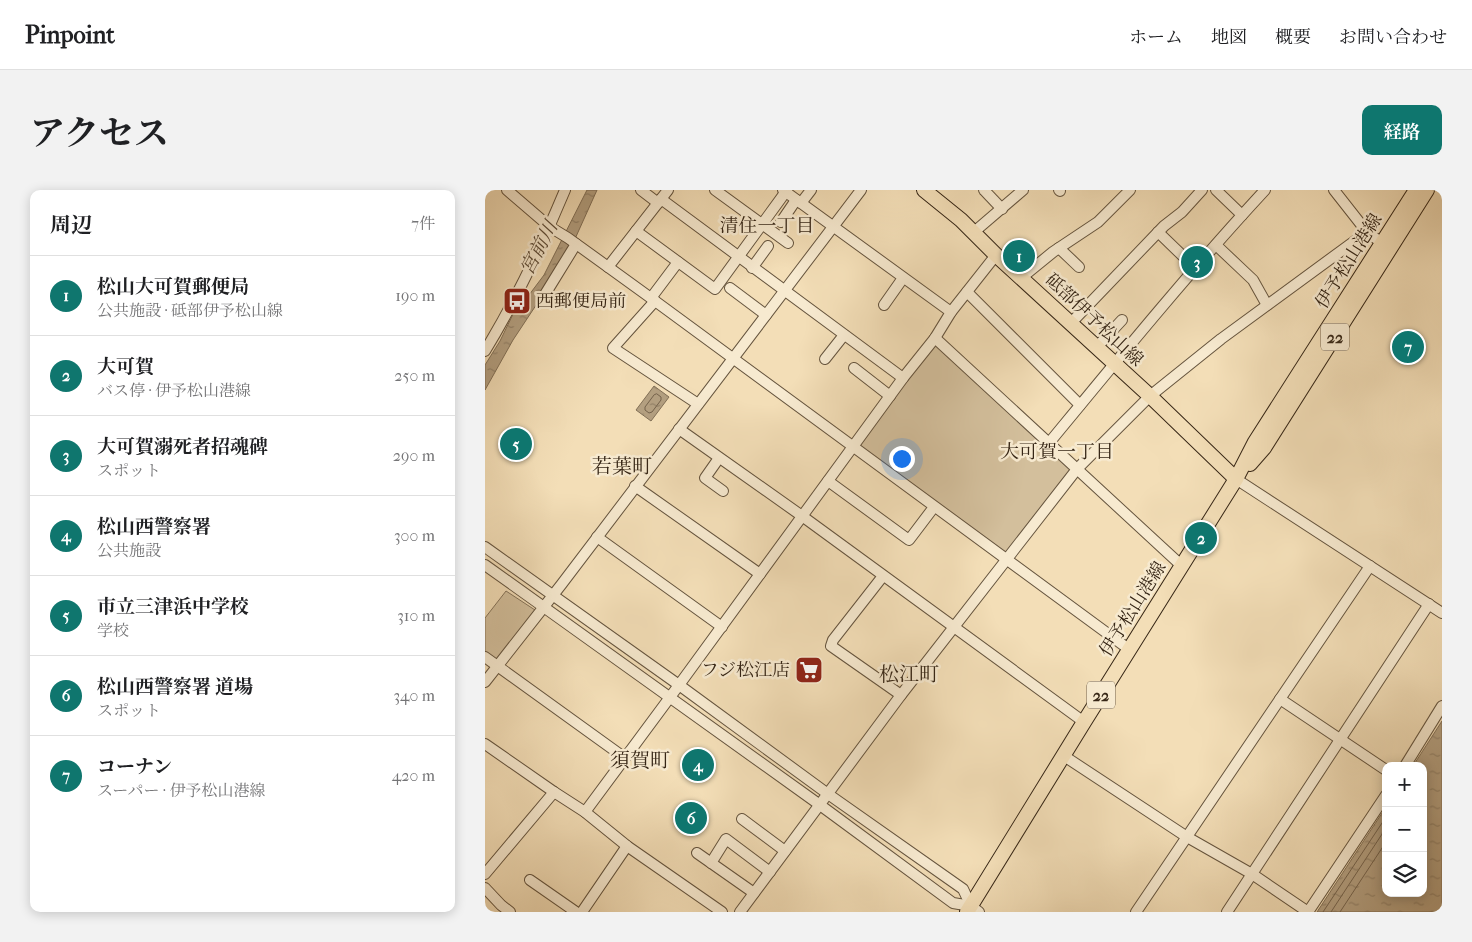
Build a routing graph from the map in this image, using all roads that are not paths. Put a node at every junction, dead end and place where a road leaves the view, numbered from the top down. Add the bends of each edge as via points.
1 (507, 190) edge
2 (565, 190) edge
3 (641, 190) edge
4 (668, 190) edge
5 (811, 190) edge
6 (861, 190) edge
7 (924, 190) edge
8 (984, 190) edge
9 (1023, 190) edge
10 (1130, 190) edge
11 (1203, 190) edge
12 (1216, 190) edge
13 (1265, 190) edge
14 (1334, 190) edge
15 (1416, 190) edge
16 (1427, 190) edge
17 (720, 191) edge
18 (785, 191) edge
19 (659, 201) junction
20 (799, 202) junction
21 (1002, 209) junction
22 (1242, 215) junction
23 (781, 222) dead end
24 (762, 225) junction
25 (833, 226) junction
26 (550, 227) junction
27 (635, 231) junction
28 (974, 232) junction
29 (1158, 232) junction
30 (1367, 232) junction
31 (787, 243) dead end
32 (1382, 243) junction
33 (575, 244) junction
34 (1216, 245) junction
35 (768, 246) dead end
36 (1059, 248) junction
37 (996, 255) junction
38 (739, 257) junction
39 (678, 262) junction
40 (608, 267) junction
41 (1079, 267) dead end
42 (1197, 267) junction
43 (753, 268) junction
44 (903, 278) junction
45 (1021, 278) junction
46 (730, 288) dead end
47 (784, 291) junction
48 (967, 292) junction
49 (545, 296) dead end
50 (653, 300) junction
51 (884, 305) dead end
52 (1267, 305) junction
53 (951, 312) junction
54 (766, 315) junction
55 (1121, 320) dead end
56 (1070, 324) junction
57 (844, 335) junction
58 (935, 338) junction
59 (1096, 348) junction
60 (485, 351) edge
61 (733, 358) junction
62 (825, 359) dead end
63 (1114, 364) junction
64 (854, 368) dead end
65 (903, 378) junction
66 (890, 396) junction
67 (1150, 396) junction
68 (698, 404) junction
69 (1080, 405) junction
70 (679, 429) junction
71 (1049, 443) junction
72 (854, 447) junction
73 (719, 458) junction
74 (1077, 469) junction
75 (1237, 480) junction
76 (828, 481) junction
77 (635, 486) junction
78 (718, 490) dead end
79 (934, 507) junction
80 (802, 516) junction
81 (597, 537) junction
82 (485, 547) edge
83 (1005, 560) junction
84 (485, 565) edge
85 (1183, 566) junction
86 (1370, 566) junction
87 (761, 574) junction
88 (883, 576) junction
89 (553, 595) junction
90 (1429, 604) junction
91 (543, 607) junction
92 (1442, 612) edge
93 (722, 627) junction
94 (953, 627) junction
95 (1130, 650) junction
96 (485, 657) edge
97 (498, 666) junction
98 (485, 682) edge
99 (679, 685) junction
100 (901, 695) junction
101 (669, 698) junction
102 (1280, 699) junction
103 (1442, 706) edge
104 (1084, 722) junction
105 (1339, 739) junction
106 (485, 744) edge
107 (1064, 756) junction
108 (625, 758) junction
109 (1407, 762) edge
110 (1382, 767) edge
111 (554, 792) junction
112 (828, 794) junction
113 (1382, 802) edge
114 (820, 805) junction
115 (585, 812) junction
116 (742, 819) dead end
117 (1187, 837) junction
118 (627, 846) junction
119 (785, 851) junction
120 (697, 853) dead end
121 (711, 863) junction
122 (770, 872) junction
123 (485, 874) edge
124 (1251, 874) junction
125 (530, 880) dead end
126 (485, 888) edge
127 (754, 893) junction
128 (973, 910) edge
129 (510, 912) edge
130 (576, 912) edge
131 (581, 912) edge
132 (722, 912) edge
133 (740, 912) edge
134 (1135, 912) edge
135 (1227, 912) edge
136 (1308, 912) edge

1 - 26 street
2 - 26 street
3 - 19 street
4 - 19 street
5 - 20 street
6 - 25 street
7 - 28 main road, 砥部伊予松山線
8 - 21 street
9 - 21 street
10 - 36 street via 1098,222
11 - 29 street
12 - 22 street
13 - 22 street
14 - 30 street
15 - 32 main road, 伊予松山港線 / 22
16 - 75 main road, 伊予松山港線 / 22 via 1263,448
17 - 24 street
18 - 20 street
18 - 24 street
19 - 27 street
19 - 38 street
20 - 23 street
20 - 25 street
21 - 28 street
22 - 34 street
24 - 31 street
24 - 38 street
25 - 44 street
25 - 47 street
26 - 33 street
26 - 60 street
27 - 39 street
27 - 40 street
28 - 37 main road, 砥部伊予松山線
29 - 42 street
29 - 56 street
30 - 32 street
30 - 52 street
32 - 75 main road, 伊予松山港線 / 22 via 1255,442
33 - 40 street
33 - 49 street
34 - 42 street
34 - 52 street via 1253,280
35 - 43 street
36 - 41 street
36 - 45 street
37 - 45 main road, 砥部伊予松山線
37 - 48 street
38 - 39 street via 715,289
38 - 43 street
39 - 50 street
40 - 50 street
42 - 63 street
43 - 47 street
44 - 51 street
44 - 53 street
45 - 56 main road, 砥部伊予松山線
46 - 54 street
47 - 54 street
47 - 57 street
48 - 53 street
48 - 69 street
50 - 61 street
50 - 68 street via 613,348
52 - 67 street
53 - 58 street
54 - 61 street
55 - 59 street
56 - 59 main road, 砥部伊予松山線
57 - 62 street
57 - 65 street
58 - 65 street
58 - 71 street
59 - 63 main road, 砥部伊予松山線
61 - 68 street
61 - 72 street
63 - 67 main road, 砥部伊予松山線
63 - 69 street
64 - 66 street
65 - 66 street
66 - 72 street
67 - 74 street
67 - 75 main road, 砥部伊予松山線
68 - 70 street
69 - 71 street
70 - 73 street
70 - 77 street
71 - 74 street
72 - 76 street
72 - 79 street
73 - 78 street via 705,478
73 - 80 street
74 - 83 street
74 - 85 street
75 - 85 main road, 伊予松山港線 / 22
75 - 86 street
76 - 79 street via 909,540
76 - 80 street
77 - 81 street
77 - 87 street
79 - 83 street
80 - 87 street
80 - 88 street
81 - 89 street
81 - 93 street
82 - 89 street
83 - 94 street
83 - 95 street
84 - 91 street
85 - 95 main road, 伊予松山港線 / 22
86 - 90 street
86 - 102 street
87 - 93 street
88 - 94 street
88 - 100 street via 831,646
89 - 91 street
89 - 99 street
90 - 92 street
90 - 105 street
91 - 97 street
91 - 101 street
93 - 99 street
94 - 100 street
94 - 104 street
95 - 104 main road, 伊予松山港線 / 22
96 - 97 street
97 - 98 street
97 - 108 street
99 - 101 street
99 - 112 street
100 - 112 street
101 - 108 street
101 - 114 street
102 - 105 street
102 - 117 street
103 - 109 street
104 - 107 main road, 伊予松山港線 / 22
105 - 110 street
105 - 124 street
106 - 111 street
107 - 117 street
107 - 128 main road, 伊予松山港線 / 22
108 - 115 street
111 - 115 street
111 - 123 street
112 - 114 street
112 - 128 street via 963,889
113 - 136 street
114 - 119 street
114 - 128 street via 953,903
115 - 118 street
116 - 119 street
117 - 124 street
117 - 134 street
118 - 131 street
118 - 132 street
119 - 122 street
120 - 121 street
121 - 122 street via 726,840
121 - 127 street
122 - 127 street
124 - 135 street
124 - 136 street
125 - 130 street via 554,890
126 - 129 street
127 - 133 street

